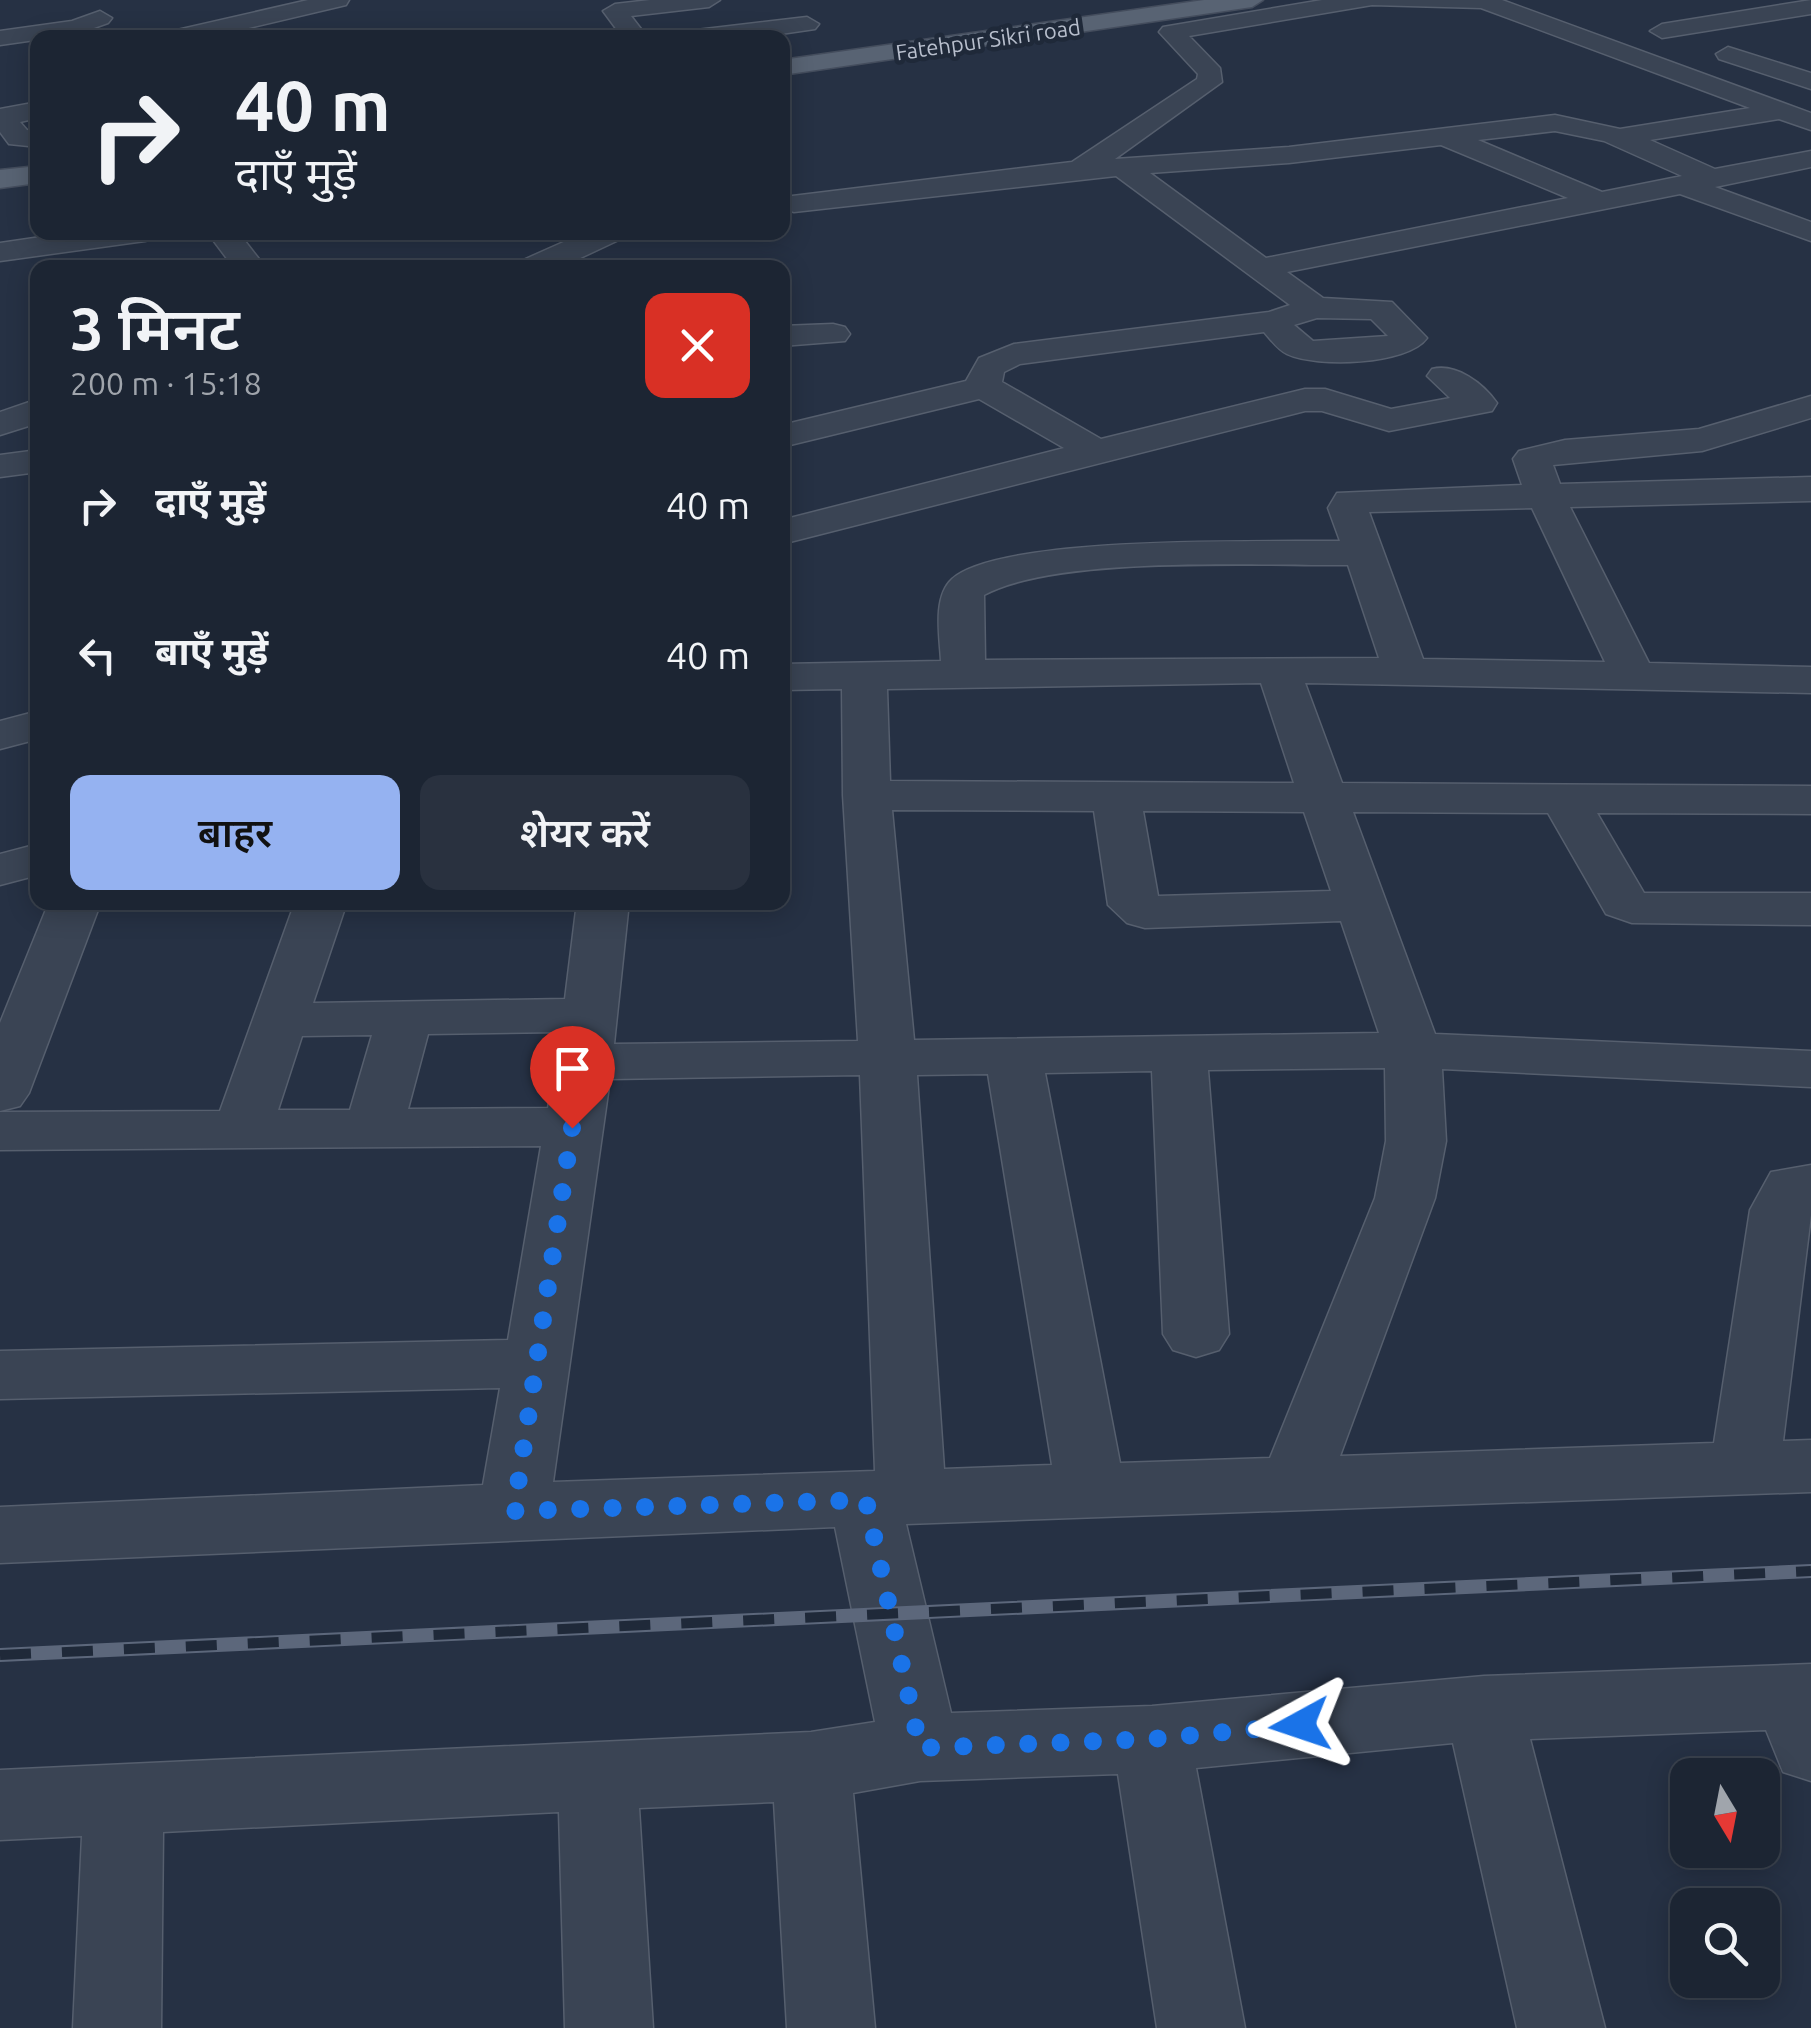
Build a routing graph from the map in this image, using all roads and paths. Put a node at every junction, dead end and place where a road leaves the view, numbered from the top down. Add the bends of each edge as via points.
1 (338, 0) edge
2 (709, 0) edge
3 (764, 0) edge
4 (1252, 0) edge
5 (1364, 0) edge
6 (1379, 0) edge
7 (1482, 0) edge
8 (1723, 0) edge
9 (1811, 7) edge
10 (1775, 14) junction
11 (100, 18) dead end
12 (1600, 20) dead end
13 (1632, 22) dead end
14 (807, 24) junction
15 (1811, 26) edge
16 (1550, 28) junction
17 (56, 30) edge
18 (214, 30) edge
19 (630, 30) edge
20 (756, 30) edge
21 (1662, 31) junction
22 (30, 34) edge
23 (1515, 34) dead end
24 (0, 38) edge
25 (1692, 42) junction
26 (850, 46) dead end
27 (1796, 53) dead end
28 (1623, 54) junction
29 (1750, 61) junction
30 (1566, 62) dead end
31 (790, 67) edge
32 (1811, 81) edge
33 (1704, 84) junction
34 (1646, 92) dead end
35 (30, 111) edge
36 (1780, 111) junction
37 (1811, 122) edge
38 (1445, 136) junction
39 (1614, 138) junction
40 (30, 139) edge
41 (1811, 159) edge
42 (1124, 168) junction
43 (1080, 170) junction
44 (30, 175) edge
45 (0, 179) edge
46 (1697, 182) junction
47 (1597, 200) junction
48 (1811, 200) edge
49 (790, 204) edge
50 (921, 211) dead end
51 (790, 212) edge
52 (1754, 212) junction
53 (1811, 232) edge
54 (87, 240) edge
55 (228, 240) edge
56 (594, 240) edge
57 (0, 252) edge
58 (245, 260) edge
59 (550, 260) edge
60 (1261, 268) junction
61 (1316, 308) junction
62 (1272, 320) junction
63 (833, 334) dead end
64 (790, 336) edge
65 (1444, 376) dead end
66 (984, 386) junction
67 (1811, 407) edge
68 (30, 413) edge
69 (1773, 419) junction
70 (0, 424) edge
71 (790, 434) edge
72 (1096, 451) junction
73 (30, 462) edge
74 (1811, 463) edge
75 (0, 466) edge
76 (1811, 489) edge
77 (1545, 495) junction
78 (790, 530) edge
79 (1362, 553) junction
80 (1278, 668) junction
81 (964, 671) junction
82 (1404, 671) junction
83 (864, 676) junction
84 (790, 677) edge
85 (1634, 677) junction
86 (1811, 680) edge
87 (30, 727) edge
88 (0, 734) edge
89 (867, 795) junction
90 (1116, 795) junction
91 (1322, 795) junction
92 (1564, 798) junction
93 (1811, 800) edge
94 (30, 861) edge
95 (0, 870) edge
96 (1362, 906) junction
97 (1811, 908) edge
98 (72, 910) edge
99 (318, 910) edge
100 (602, 910) edge
101 (404, 1018) junction
102 (279, 1020) junction
103 (588, 1039) junction
104 (1413, 1050) junction
105 (1179, 1052) junction
106 (1013, 1054) junction
107 (887, 1055) junction
108 (1811, 1069) edge
109 (0, 1093) edge
110 (572, 1128) junction
111 (242, 1130) junction
112 (373, 1130) junction
113 (0, 1131) edge
114 (1811, 1185) edge
115 (1196, 1334) dead end
116 (537, 1363) junction
117 (0, 1375) edge
118 (1778, 1467) edge
119 (1295, 1484) junction
120 (1091, 1492) junction
121 (888, 1499) junction
122 (514, 1511) junction
123 (0, 1535) edge
124 (1484, 1708) junction
125 (1806, 1713) edge
126 (1152, 1739) junction
127 (920, 1748) junction
128 (811, 1766) junction
129 (597, 1778) junction
130 (124, 1800) junction
131 (0, 1805) edge
132 (117, 2028) edge
133 (609, 2028) edge
134 (832, 2028) edge
135 (1202, 2028) edge
136 (1561, 2028) edge

1 - 18 street
2 - 19 street via 616,11
3 - 14 street
4 - 31 main road, Fatehpur Sikri road
5 - 43 street via 1171,32 1211,73 1209,82
6 - 7 street
7 - 16 street
8 - 10 street
9 - 10 street
10 - 15 street
10 - 21 street
11 - 17 street
12 - 16 street
13 - 21 street
14 - 20 street
14 - 26 street
16 - 23 street
16 - 28 street
21 - 25 street
22 - 24 street
25 - 28 street
25 - 29 street
27 - 29 street
28 - 30 street
28 - 33 street
29 - 32 street
33 - 34 street
33 - 36 street
35 - 40 street via 2,116 19,138
36 - 37 street
36 - 39 street
38 - 39 street via 1566,123
38 - 42 street
38 - 47 street
39 - 46 street
41 - 46 street
42 - 43 street
42 - 60 street
43 - 49 street
44 - 45 main road
46 - 47 street
46 - 52 street
47 - 60 street
48 - 52 street
50 - 51 street via 820,218
52 - 53 street
54 - 57 street
55 - 58 street
56 - 59 street
60 - 61 street
61 - 62 street
61 - 62 street via 1380,309 1410,338 1390,347 1314,352
62 - 66 street via 1014,354 988,367
63 - 64 street
65 - 72 street via 1479,403 1389,420 1305,400
66 - 71 street
66 - 72 street
67 - 69 street
68 - 70 street
69 - 74 street
69 - 77 street via 1690,442 1540,455 1532,459
72 - 78 street
73 - 75 street
76 - 77 street
77 - 79 street via 1351,501
77 - 85 street
79 - 81 street via 1050,562 985,576 961,600
79 - 82 street
80 - 81 street
80 - 82 street
80 - 91 street
81 - 83 street
82 - 85 street
83 - 84 street
83 - 89 street
85 - 86 street
87 - 88 street
89 - 90 street
89 - 107 street
90 - 91 street
90 - 96 street via 1134,905 1145,912
91 - 92 street
91 - 96 street
92 - 93 street
92 - 97 street via 1632,908
94 - 95 street
96 - 104 street
98 - 109 street
99 - 102 street
100 - 103 street
101 - 102 street
101 - 103 street
101 - 112 street
102 - 111 street
103 - 107 street
103 - 110 street
104 - 105 street
104 - 108 street
104 - 119 street via 1416,1142 1405,1198
105 - 106 street
105 - 115 street
106 - 107 street
106 - 120 street
107 - 121 street
110 - 112 street
110 - 116 street
111 - 112 street
111 - 113 street
114 - 118 street via 1794,1184 1782,1210
116 - 117 street
116 - 122 street
118 - 119 street
119 - 120 street
120 - 121 street
121 - 122 street
121 - 127 street
122 - 123 street
124 - 125 street
124 - 126 street
124 - 136 street
126 - 127 street
126 - 135 street
127 - 128 street
128 - 129 street
128 - 134 street
129 - 130 street
129 - 133 street
130 - 131 street
130 - 132 street

